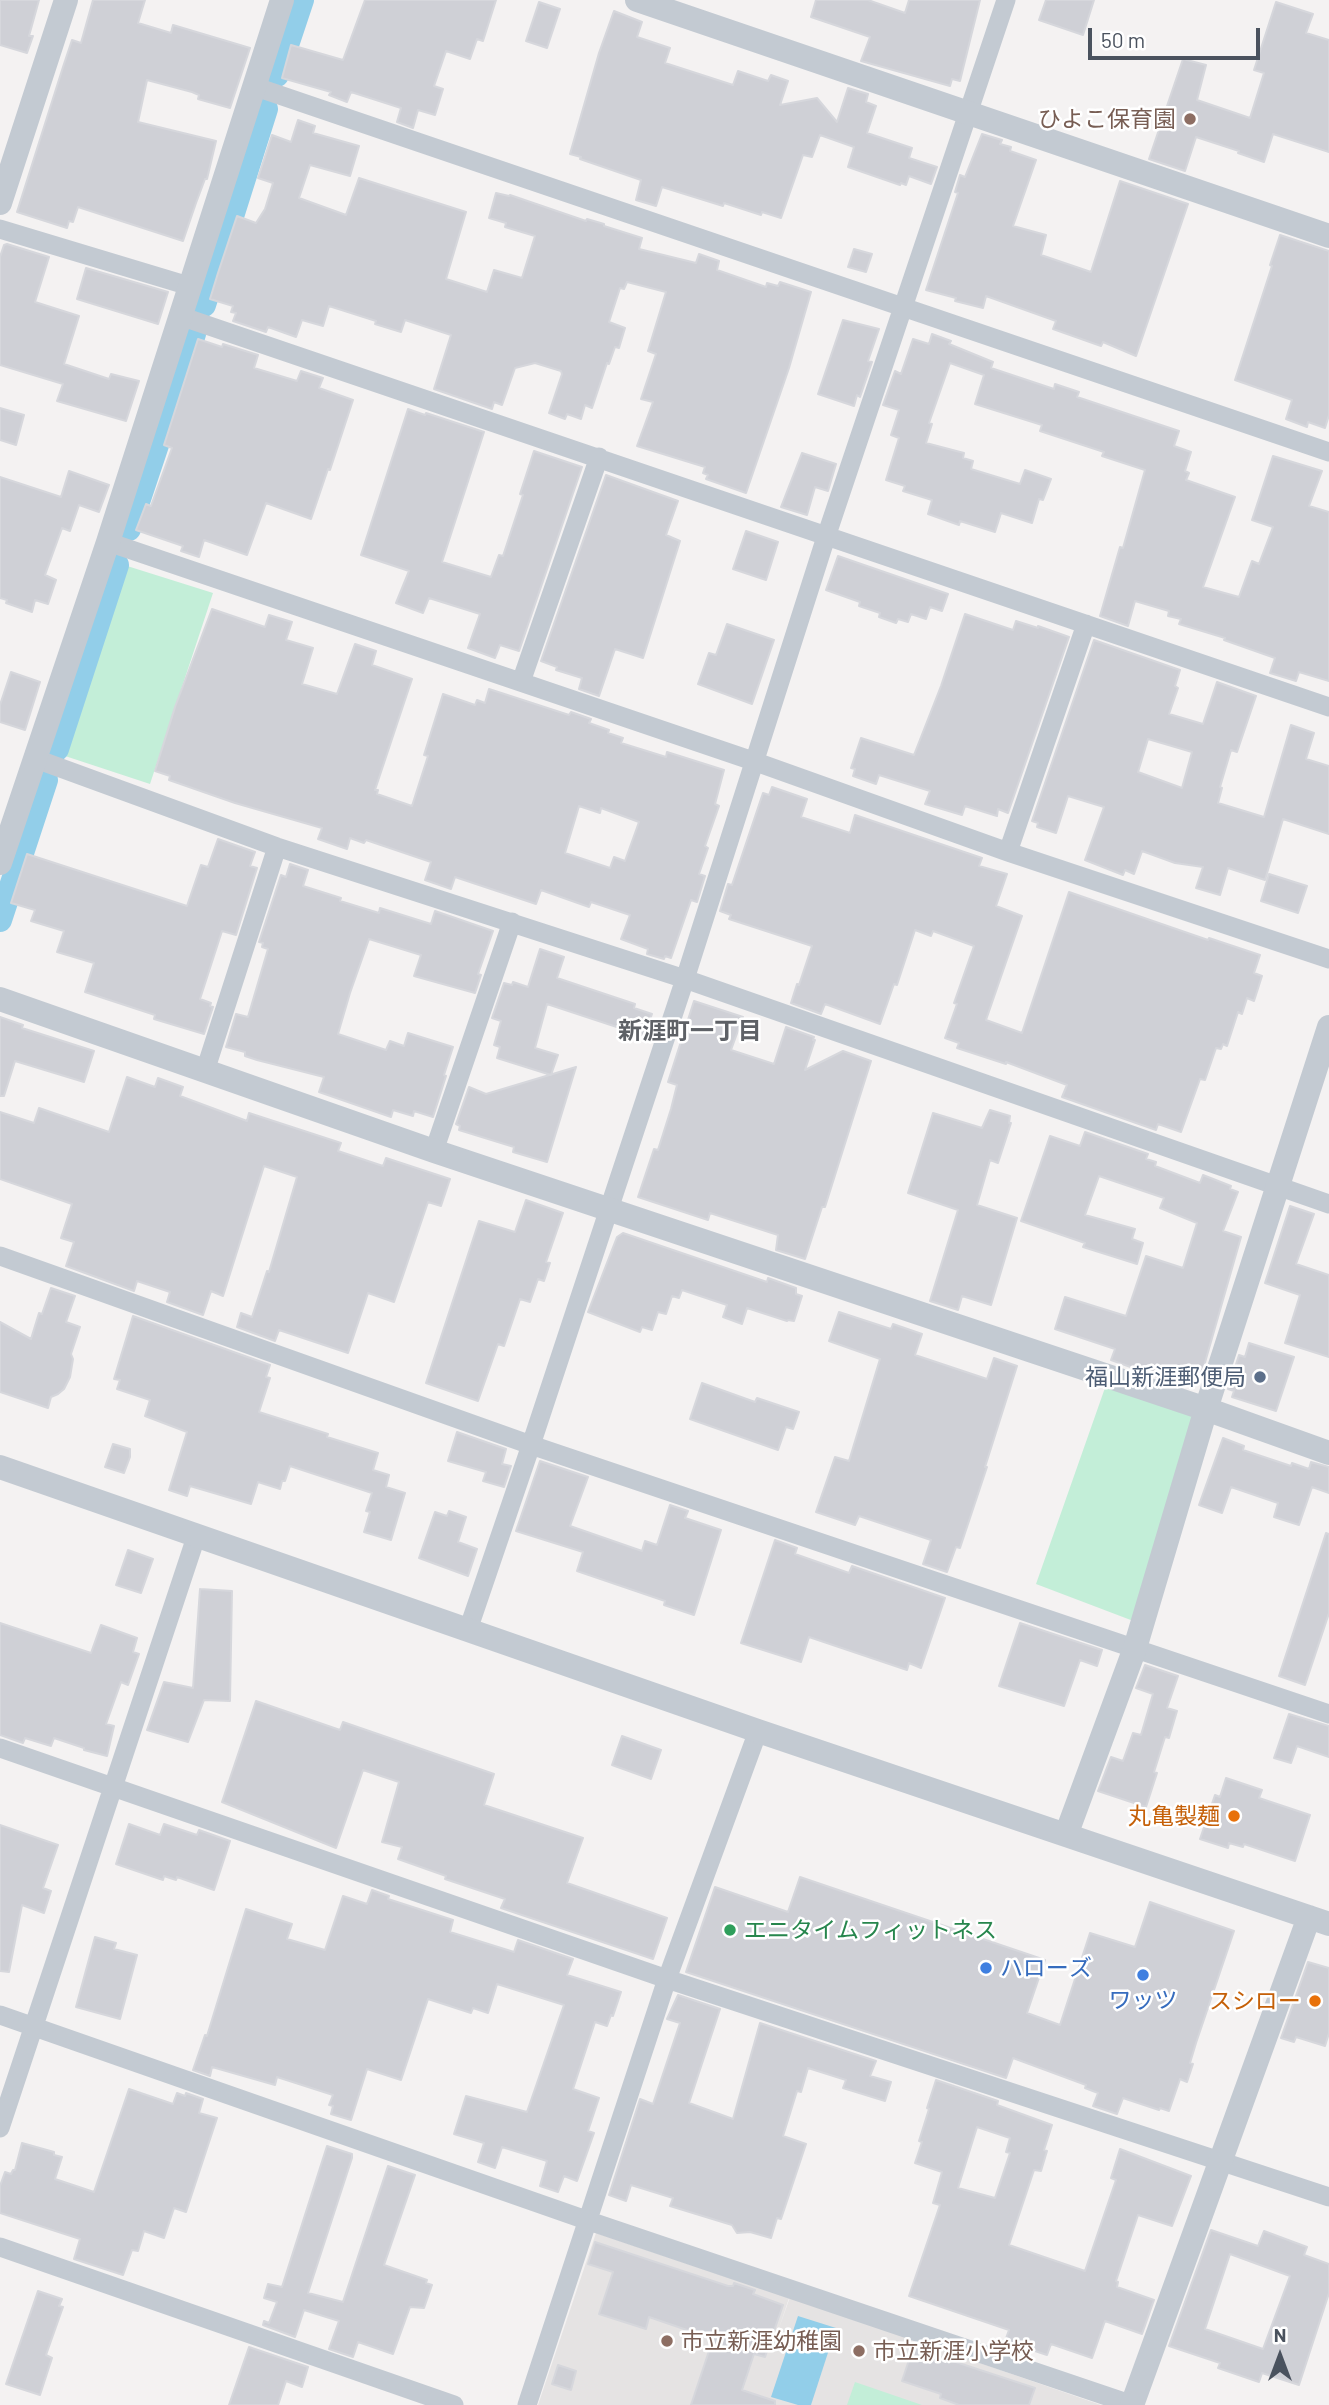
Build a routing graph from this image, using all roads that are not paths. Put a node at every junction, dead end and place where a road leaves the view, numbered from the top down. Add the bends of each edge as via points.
1 (66, 0) edge
2 (282, 0) edge
3 (637, 0) edge
4 (1006, 0) edge
5 (253, 86) junction
6 (968, 113) junction
7 (0, 203) edge
8 (0, 229) edge
9 (1329, 236) edge
10 (189, 286) junction
11 (902, 306) junction
12 (180, 316) junction
13 (1329, 452) edge
14 (599, 457) junction
15 (825, 537) junction
16 (108, 542) junction
17 (1086, 624) junction
18 (521, 682) junction
19 (1329, 707) edge
20 (36, 759) junction
21 (756, 762) junction
22 (277, 847) junction
23 (1008, 852) junction
24 (0, 863) edge
25 (512, 922) junction
26 (1329, 958) edge
27 (685, 979) junction
28 (0, 999) edge
29 (1329, 1027) edge
30 (205, 1071) junction
31 (434, 1151) junction
32 (1277, 1186) junction
33 (1329, 1203) edge
34 (607, 1210) junction
35 (0, 1256) edge
36 (1206, 1409) junction
37 (531, 1445) junction
38 (1329, 1453) edge
39 (0, 1467) edge
40 (197, 1534) junction
41 (468, 1630) junction
42 (1135, 1648) junction
43 (1329, 1714) edge
44 (758, 1731) junction
45 (0, 1748) edge
46 (112, 1787) junction
47 (1066, 1835) junction
48 (1319, 1921) edge
49 (667, 1979) junction
50 (0, 2015) edge
51 (34, 2026) junction
52 (0, 2128) edge
53 (1220, 2161) junction
54 (1329, 2197) edge
55 (589, 2221) junction
56 (0, 2247) edge
57 (454, 2405) edge
58 (527, 2405) edge
59 (1132, 2405) edge

1 - 7 street
2 - 5 street
3 - 6 street
4 - 6 street
5 - 10 street
5 - 11 street
6 - 9 street
6 - 11 street
8 - 10 street
10 - 12 street
11 - 13 street
11 - 15 street
12 - 14 street
12 - 16 street
14 - 15 street
14 - 18 street
15 - 17 street
15 - 21 street
16 - 18 street
16 - 20 street
17 - 19 street
17 - 23 street
18 - 21 street
20 - 22 street
20 - 24 street
21 - 23 street
21 - 27 street
22 - 25 street
22 - 30 street
23 - 26 street
25 - 27 street
25 - 31 street
27 - 32 street
27 - 34 street
28 - 30 street
29 - 32 street
30 - 31 street
31 - 34 street
32 - 33 street
32 - 36 street
34 - 36 street
34 - 37 street
35 - 37 street
36 - 38 street
36 - 42 street
37 - 41 street
37 - 42 street
39 - 40 street
40 - 41 street
40 - 46 street
41 - 44 street
42 - 43 street
42 - 47 street
44 - 47 street
44 - 49 street
45 - 46 street
46 - 49 street
46 - 51 street
47 - 48 street
48 - 53 street
49 - 53 street
49 - 55 street
50 - 51 street
51 - 52 street
51 - 55 street
53 - 54 street
53 - 59 street
55 - 58 street
55 - 59 street
56 - 57 street

